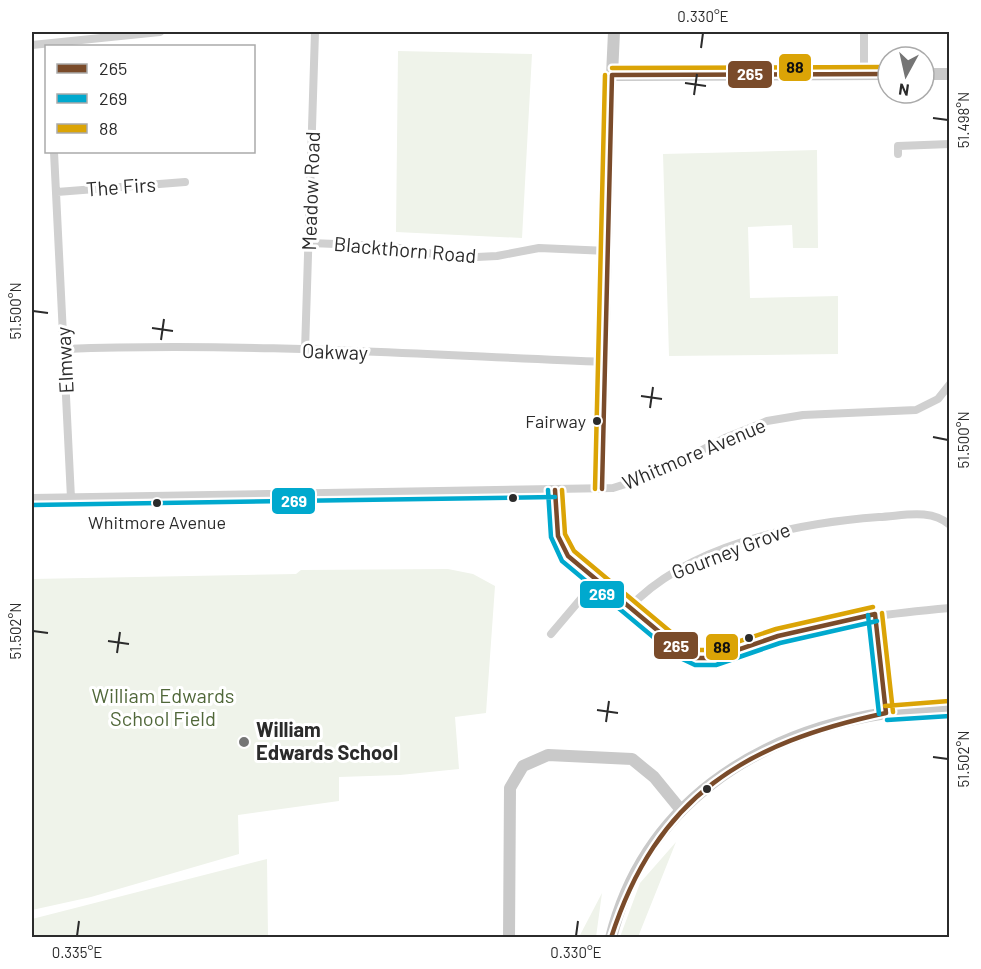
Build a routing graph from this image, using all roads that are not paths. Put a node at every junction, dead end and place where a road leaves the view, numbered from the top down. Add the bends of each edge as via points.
1 (160, 32) edge
2 (315, 32) edge
3 (614, 32) edge
4 (864, 32) edge
5 (54, 45) edge
6 (864, 74) junction
7 (876, 74) edge
8 (612, 75) junction
9 (950, 144) edge
10 (54, 153) edge
11 (898, 154) dead end
12 (185, 182) dead end
13 (57, 192) junction
14 (310, 243) junction
15 (608, 251) junction
16 (65, 348) junction
17 (305, 351) junction
18 (605, 362) junction
19 (950, 384) edge
20 (603, 489) junction
21 (555, 490) junction
22 (32, 498) edge
23 (71, 498) junction
24 (950, 525) edge
25 (596, 581) junction
26 (629, 608) junction
27 (950, 608) edge
28 (875, 615) junction
29 (551, 634) dead end
30 (950, 708) edge
31 (886, 713) junction
32 (681, 810) junction
33 (509, 938) edge
34 (611, 938) edge

1 - 5 street
2 - 14 street, Meadow Road
3 - 8 street
4 - 6 street
6 - 7 street
6 - 8 street
8 - 15 street
9 - 11 street via 898,146
10 - 13 street, Elmway
12 - 13 street, The Firs
13 - 16 street, Elmway
14 - 15 street, Blackthorn Road via 387,246 457,258 539,248
14 - 17 street, Meadow Road
15 - 18 street
16 - 17 street, Oakway
16 - 23 street, Elmway
17 - 18 street, Oakway
18 - 20 street
19 - 20 street, Whitmore Avenue via 930,404 911,411 767,421 639,481
20 - 21 street, Whitmore Avenue
21 - 23 street, Whitmore Avenue
21 - 25 street via 562,546
22 - 23 street, Whitmore Avenue
24 - 26 street, Gourney Grove via 939,517 921,514 825,522 770,532 658,580
25 - 26 street
25 - 29 street
26 - 28 street via 681,650 705,659 799,631
27 - 28 street
28 - 31 street
30 - 31 street
31 - 32 street via 815,730 748,759 705,787
32 - 33 street via 654,777 632,759 548,755 523,766 510,788
32 - 34 street via 637,866 617,911

